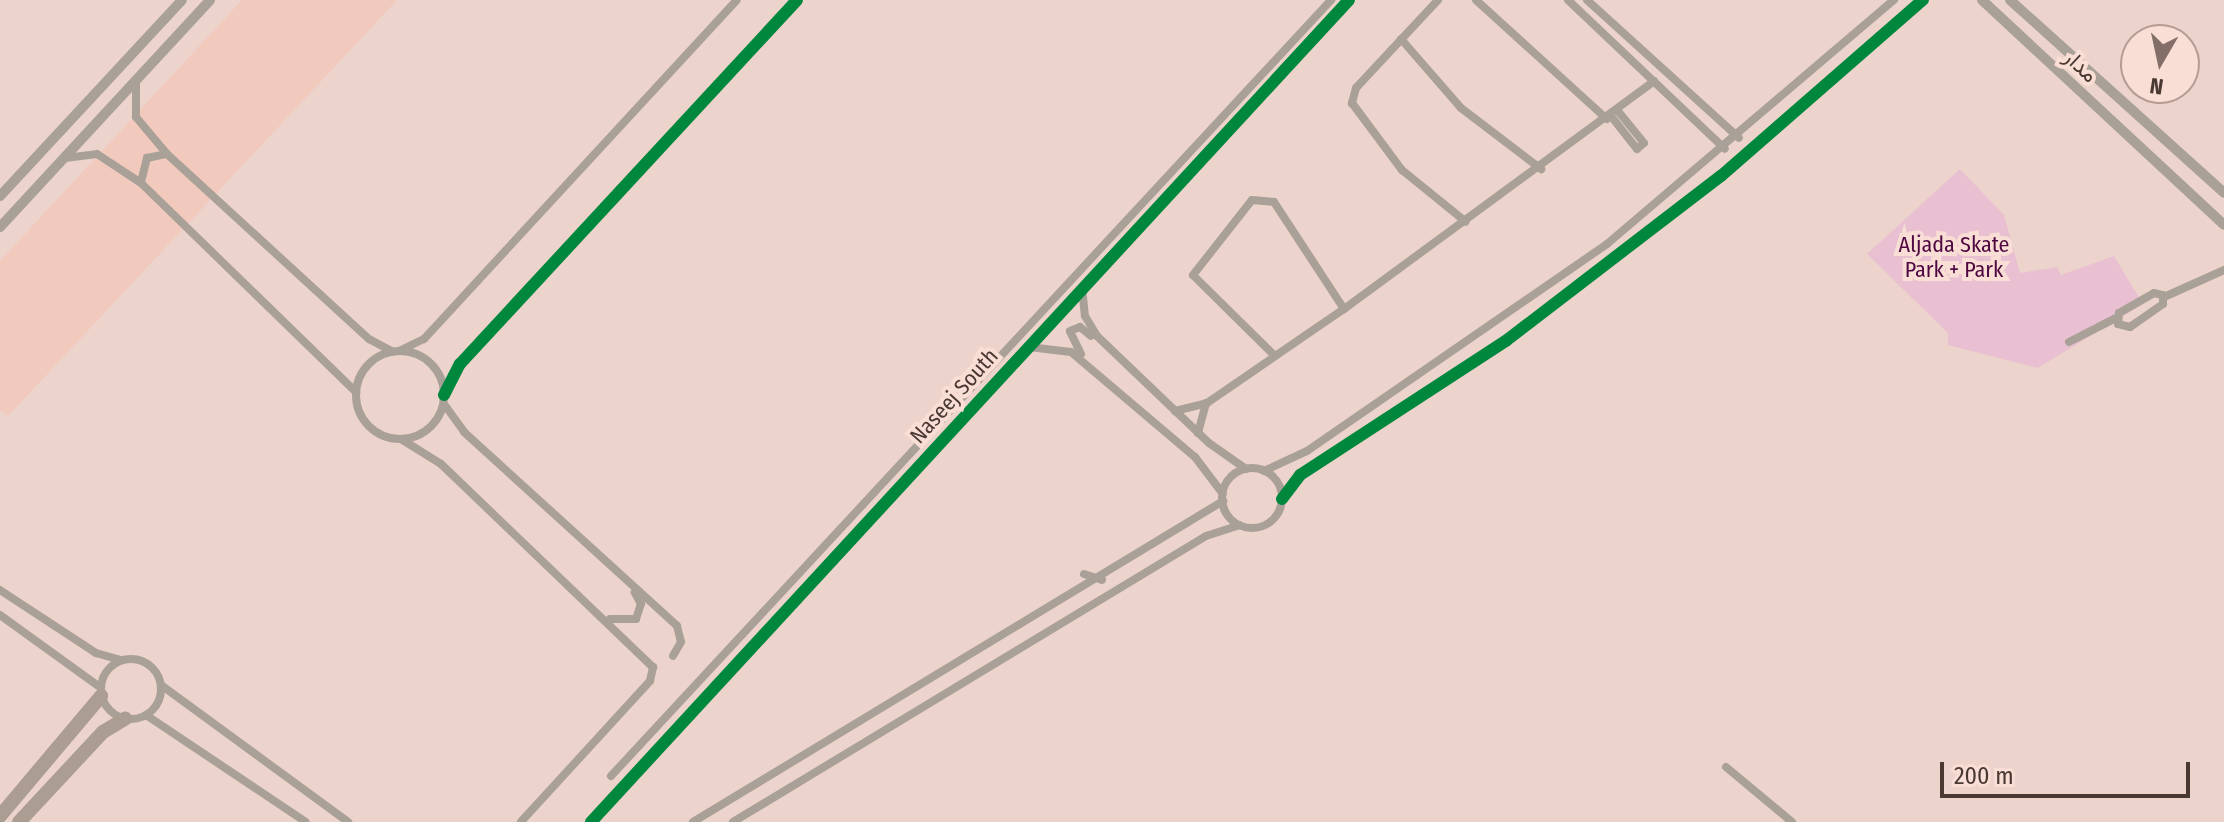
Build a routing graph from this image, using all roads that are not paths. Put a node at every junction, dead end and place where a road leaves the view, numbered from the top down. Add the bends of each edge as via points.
1 (182, 0) edge
2 (210, 0) edge
3 (737, 0) edge
4 (797, 0) edge
5 (1331, 0) edge
6 (1349, 0) edge
7 (1438, 0) edge
8 (1476, 0) edge
9 (1568, 0) edge
10 (1587, 0) edge
11 (1894, 0) edge
12 (1923, 0) edge
13 (1982, 0) edge
14 (2010, 0) edge
15 (1401, 39) junction
16 (137, 79) junction
17 (1654, 81) junction
18 (1612, 115) junction
19 (1739, 138) junction
20 (1725, 149) junction
21 (167, 154) junction
22 (64, 158) junction
23 (1541, 169) junction
24 (141, 183) junction
25 (2224, 193) edge
26 (0, 196) edge
27 (1466, 222) junction
28 (2224, 225) edge
29 (0, 227) edge
30 (2223, 268) edge
31 (1082, 288) junction
32 (2164, 297) junction
33 (1344, 309) junction
34 (2116, 318) junction
35 (2069, 342) dead end
36 (1106, 345) junction
37 (1024, 349) junction
38 (396, 352) junction
39 (1275, 356) junction
40 (1095, 372) junction
41 (356, 392) junction
42 (444, 399) junction
43 (1207, 403) junction
44 (1175, 411) junction
45 (1198, 433) junction
46 (401, 439) junction
47 (1246, 469) junction
48 (1264, 471) junction
49 (1223, 498) junction
50 (1282, 499) junction
51 (1239, 525) junction
52 (1084, 574) dead end
53 (623, 577) junction
54 (1102, 580) junction
55 (0, 590) edge
56 (591, 606) junction
57 (0, 615) edge
58 (673, 656) dead end
59 (121, 660) junction
60 (161, 685) junction
61 (100, 692) junction
62 (146, 715) junction
63 (125, 719) junction
64 (1726, 767) dead end
65 (611, 776) dead end
66 (0, 816) edge
67 (19, 822) edge
68 (306, 822) edge
69 (348, 822) edge
70 (521, 822) edge
71 (591, 822) edge
72 (693, 822) edge
73 (733, 822) edge
74 (1792, 822) edge

1 - 26 street
2 - 16 street
3 - 38 street via 424,339
4 - 42 street via 460,364
5 - 65 street
6 - 31 street, Naseej South
7 - 15 street
8 - 18 street
9 - 17 street
10 - 19 street
11 - 19 street
12 - 50 street via 1705,189 1507,340 1300,475
13 - 28 street, مدار
14 - 25 street, مدار
15 - 23 street via 1461,108
15 - 27 street via 1354,91 1353,110 1406,174
16 - 21 street via 136,117
16 - 22 street
17 - 18 street
17 - 20 street
18 - 23 street
19 - 20 street
20 - 48 street via 1549,287 1298,456
21 - 24 street via 143,162
21 - 38 street via 369,339
22 - 24 street via 97,154
22 - 29 street
23 - 27 street
24 - 41 street
27 - 33 street
30 - 32 street
31 - 36 street via 1087,322
31 - 37 street, Naseej South
32 - 34 street via 2154,293
32 - 34 street via 2130,327
33 - 39 street
33 - 39 street via 1274,202 1252,200 1193,275
34 - 35 street
36 - 40 street via 1080,327 1068,334
36 - 44 street
37 - 40 street via 1060,346
37 - 71 street, Naseej South
38 - 41 street via 370,363
38 - 42 street via 427,360
39 - 43 street
40 - 49 street via 1195,457
41 - 46 street via 370,428
42 - 46 street via 425,432
42 - 53 street via 464,432
43 - 44 street
43 - 45 street
44 - 45 street
45 - 47 street
46 - 56 street via 434,458
47 - 48 street
47 - 49 street
48 - 50 street
49 - 51 street
49 - 54 street
50 - 51 street via 1268,524
51 - 73 street via 1206,536
52 - 54 street
53 - 56 street via 640,599 636,619 617,623
53 - 58 street via 679,629
54 - 72 street
55 - 59 street via 96,653
56 - 70 street via 650,661 653,676
57 - 61 street
59 - 60 street via 145,662
59 - 61 street
60 - 62 street
60 - 69 street
61 - 63 street
61 - 66 highway
62 - 63 street
62 - 68 street
63 - 67 highway via 103,732
64 - 74 street

